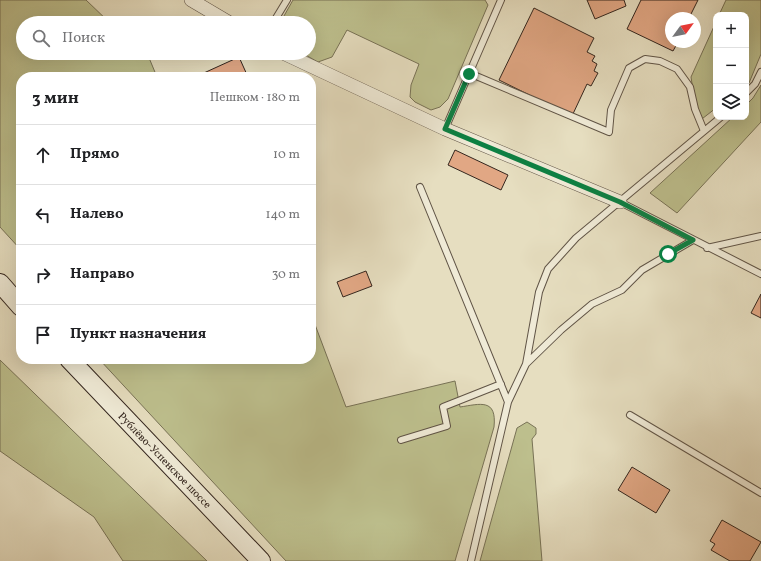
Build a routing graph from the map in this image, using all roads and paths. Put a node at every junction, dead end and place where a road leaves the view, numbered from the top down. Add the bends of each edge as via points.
1 (191, 0) edge
2 (286, 0) edge
3 (501, 0) edge
4 (218, 16) edge
5 (277, 16) edge
6 (298, 60) edge
7 (761, 72) edge
8 (469, 74) junction
9 (749, 90) edge
10 (717, 120) edge
11 (445, 129) junction
12 (704, 131) junction
13 (420, 187) dead end
14 (620, 202) junction
15 (761, 236) edge
16 (693, 240) junction
17 (707, 248) junction
18 (761, 274) edge
19 (0, 284) edge
20 (16, 301) edge
21 (74, 364) edge
22 (526, 364) junction
23 (501, 384) junction
24 (508, 402) junction
25 (630, 415) dead end
26 (401, 440) dead end
27 (761, 493) edge
28 (261, 561) edge
29 (471, 561) edge

1 - 4 street
2 - 5 lane
3 - 8 lane
6 - 11 street
7 - 9 lane
8 - 11 lane
8 - 12 lane via 609,132 611,110 629,68 645,59 660,61 677,69 690,87
10 - 12 lane
11 - 14 street
12 - 14 lane
13 - 23 lane
14 - 16 lane
14 - 22 lane via 576,238 548,269 539,292
15 - 17 lane
16 - 17 lane
16 - 22 lane via 642,270 622,290 592,304
17 - 18 lane
19 - 20 main road
21 - 28 main road, Рублёво-Успенское шоссе
22 - 24 lane
23 - 24 lane
23 - 26 lane via 443,407 447,426
24 - 29 lane
25 - 27 lane

